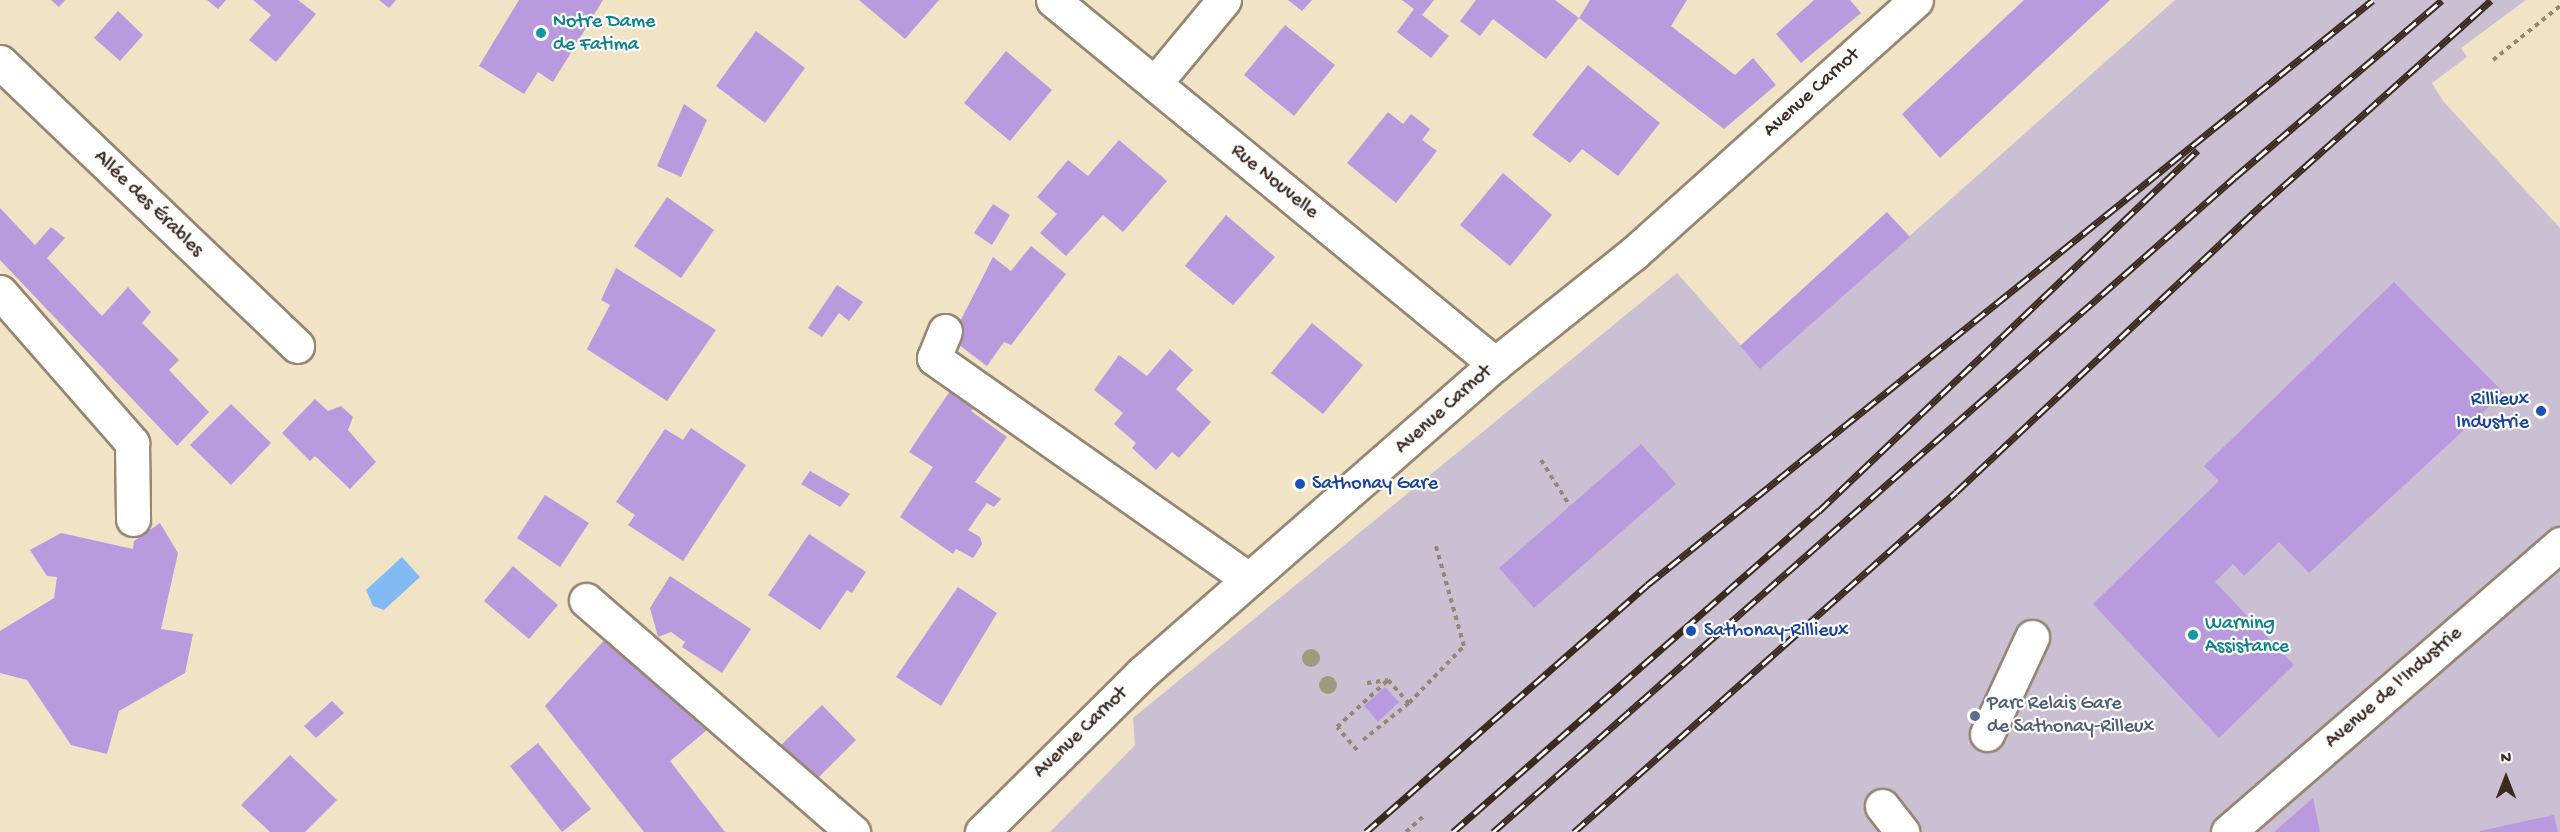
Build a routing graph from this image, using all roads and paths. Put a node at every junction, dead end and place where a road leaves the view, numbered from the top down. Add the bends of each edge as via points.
1 (1053, 0) edge
2 (1224, 0) edge
3 (1916, 0) edge
4 (2560, 6) edge
5 (2493, 60) dead end
6 (0, 62) edge
7 (1155, 83) junction
8 (0, 292) edge
9 (945, 331) dead end
10 (297, 346) dead end
11 (1496, 364) junction
12 (1541, 460) dead end
13 (1570, 506) dead end
14 (133, 519) dead end
15 (1436, 543) dead end
16 (2560, 544) edge
17 (1249, 579) junction
18 (586, 600) dead end
19 (2032, 637) dead end
20 (1388, 680) junction
21 (1367, 683) dead end
22 (1409, 703) junction
23 (1987, 734) dead end
24 (1363, 740) dead end
25 (1357, 750) dead end
26 (1882, 806) dead end
27 (1425, 815) dead end
28 (853, 832) edge
29 (982, 832) edge
30 (1406, 832) edge
31 (1902, 832) edge
32 (2228, 832) edge

1 - 7 street, Rue Nouvelle
2 - 7 street
3 - 11 street, Avenue Carnot via 1633,254
4 - 5 path
6 - 10 street, Allée des Érables
7 - 11 street, Rue Nouvelle
8 - 14 street via 132,443
9 - 17 street via 934,358
11 - 17 street, Avenue Carnot
12 - 13 path
15 - 22 path via 1464,646
16 - 32 street, Avenue de l'Industrie
17 - 29 street, Avenue Carnot via 1142,673
18 - 28 street
19 - 23 street
20 - 21 path
20 - 22 path
20 - 25 path via 1337,727
22 - 24 path
26 - 31 street
27 - 30 path

